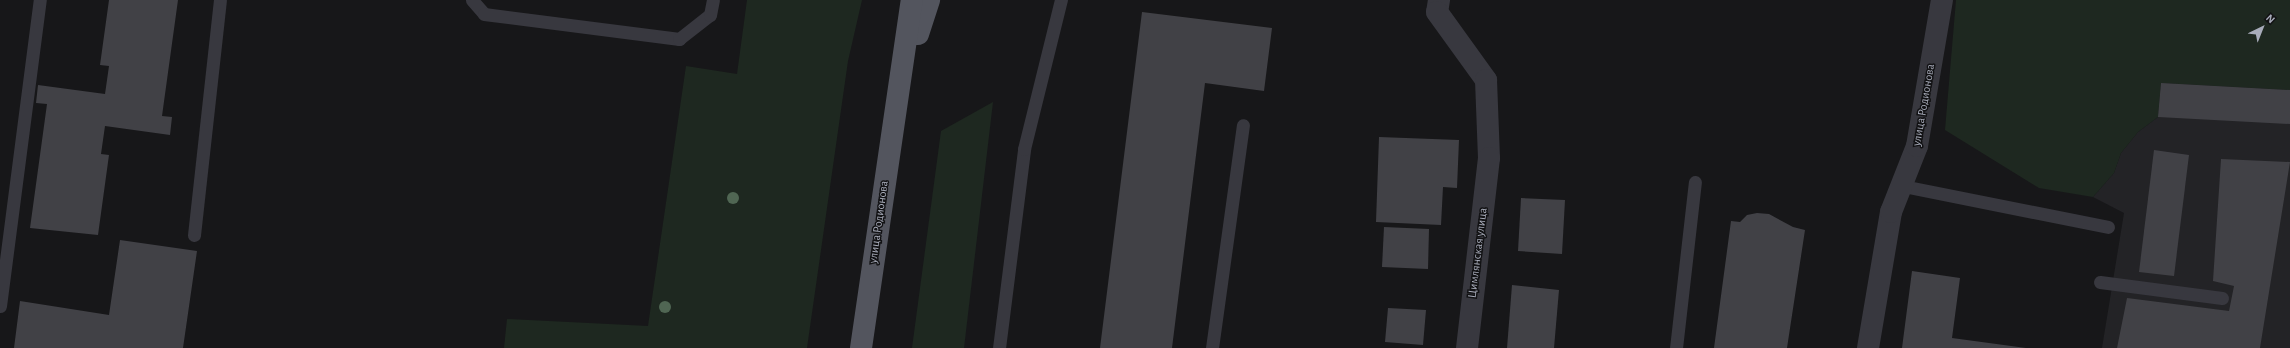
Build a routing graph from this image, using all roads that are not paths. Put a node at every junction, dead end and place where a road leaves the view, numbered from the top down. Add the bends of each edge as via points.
1 (40, 0) edge
2 (220, 0) edge
3 (472, 0) edge
4 (713, 0) edge
5 (912, 0) edge
6 (929, 0) edge
7 (1061, 0) edge
8 (1439, 0) edge
9 (1942, 0) edge
10 (898, 96) junction
11 (1243, 125) dead end
12 (1695, 182) dead end
13 (1903, 186) junction
14 (2108, 227) dead end
15 (194, 235) dead end
16 (2100, 282) dead end
17 (2222, 298) dead end
18 (0, 306) edge
19 (861, 348) edge
20 (998, 348) edge
21 (1212, 348) edge
22 (1467, 348) edge
23 (1676, 348) edge
24 (1868, 348) edge

1 - 18 lane
2 - 15 lane
3 - 4 lane via 484,14 679,39 710,15
5 - 10 main road, улица Родионова
6 - 10 main road, улица Родионова
7 - 20 lane via 1024,149
8 - 22 street, Цимлянская улица via 1437,12 1486,80 1489,158
9 - 13 street, улица Родионова via 1917,146
10 - 19 main road, улица Родионова
11 - 21 lane
12 - 23 lane
13 - 14 lane
13 - 24 street, улица Родионова via 1891,212
16 - 17 lane

